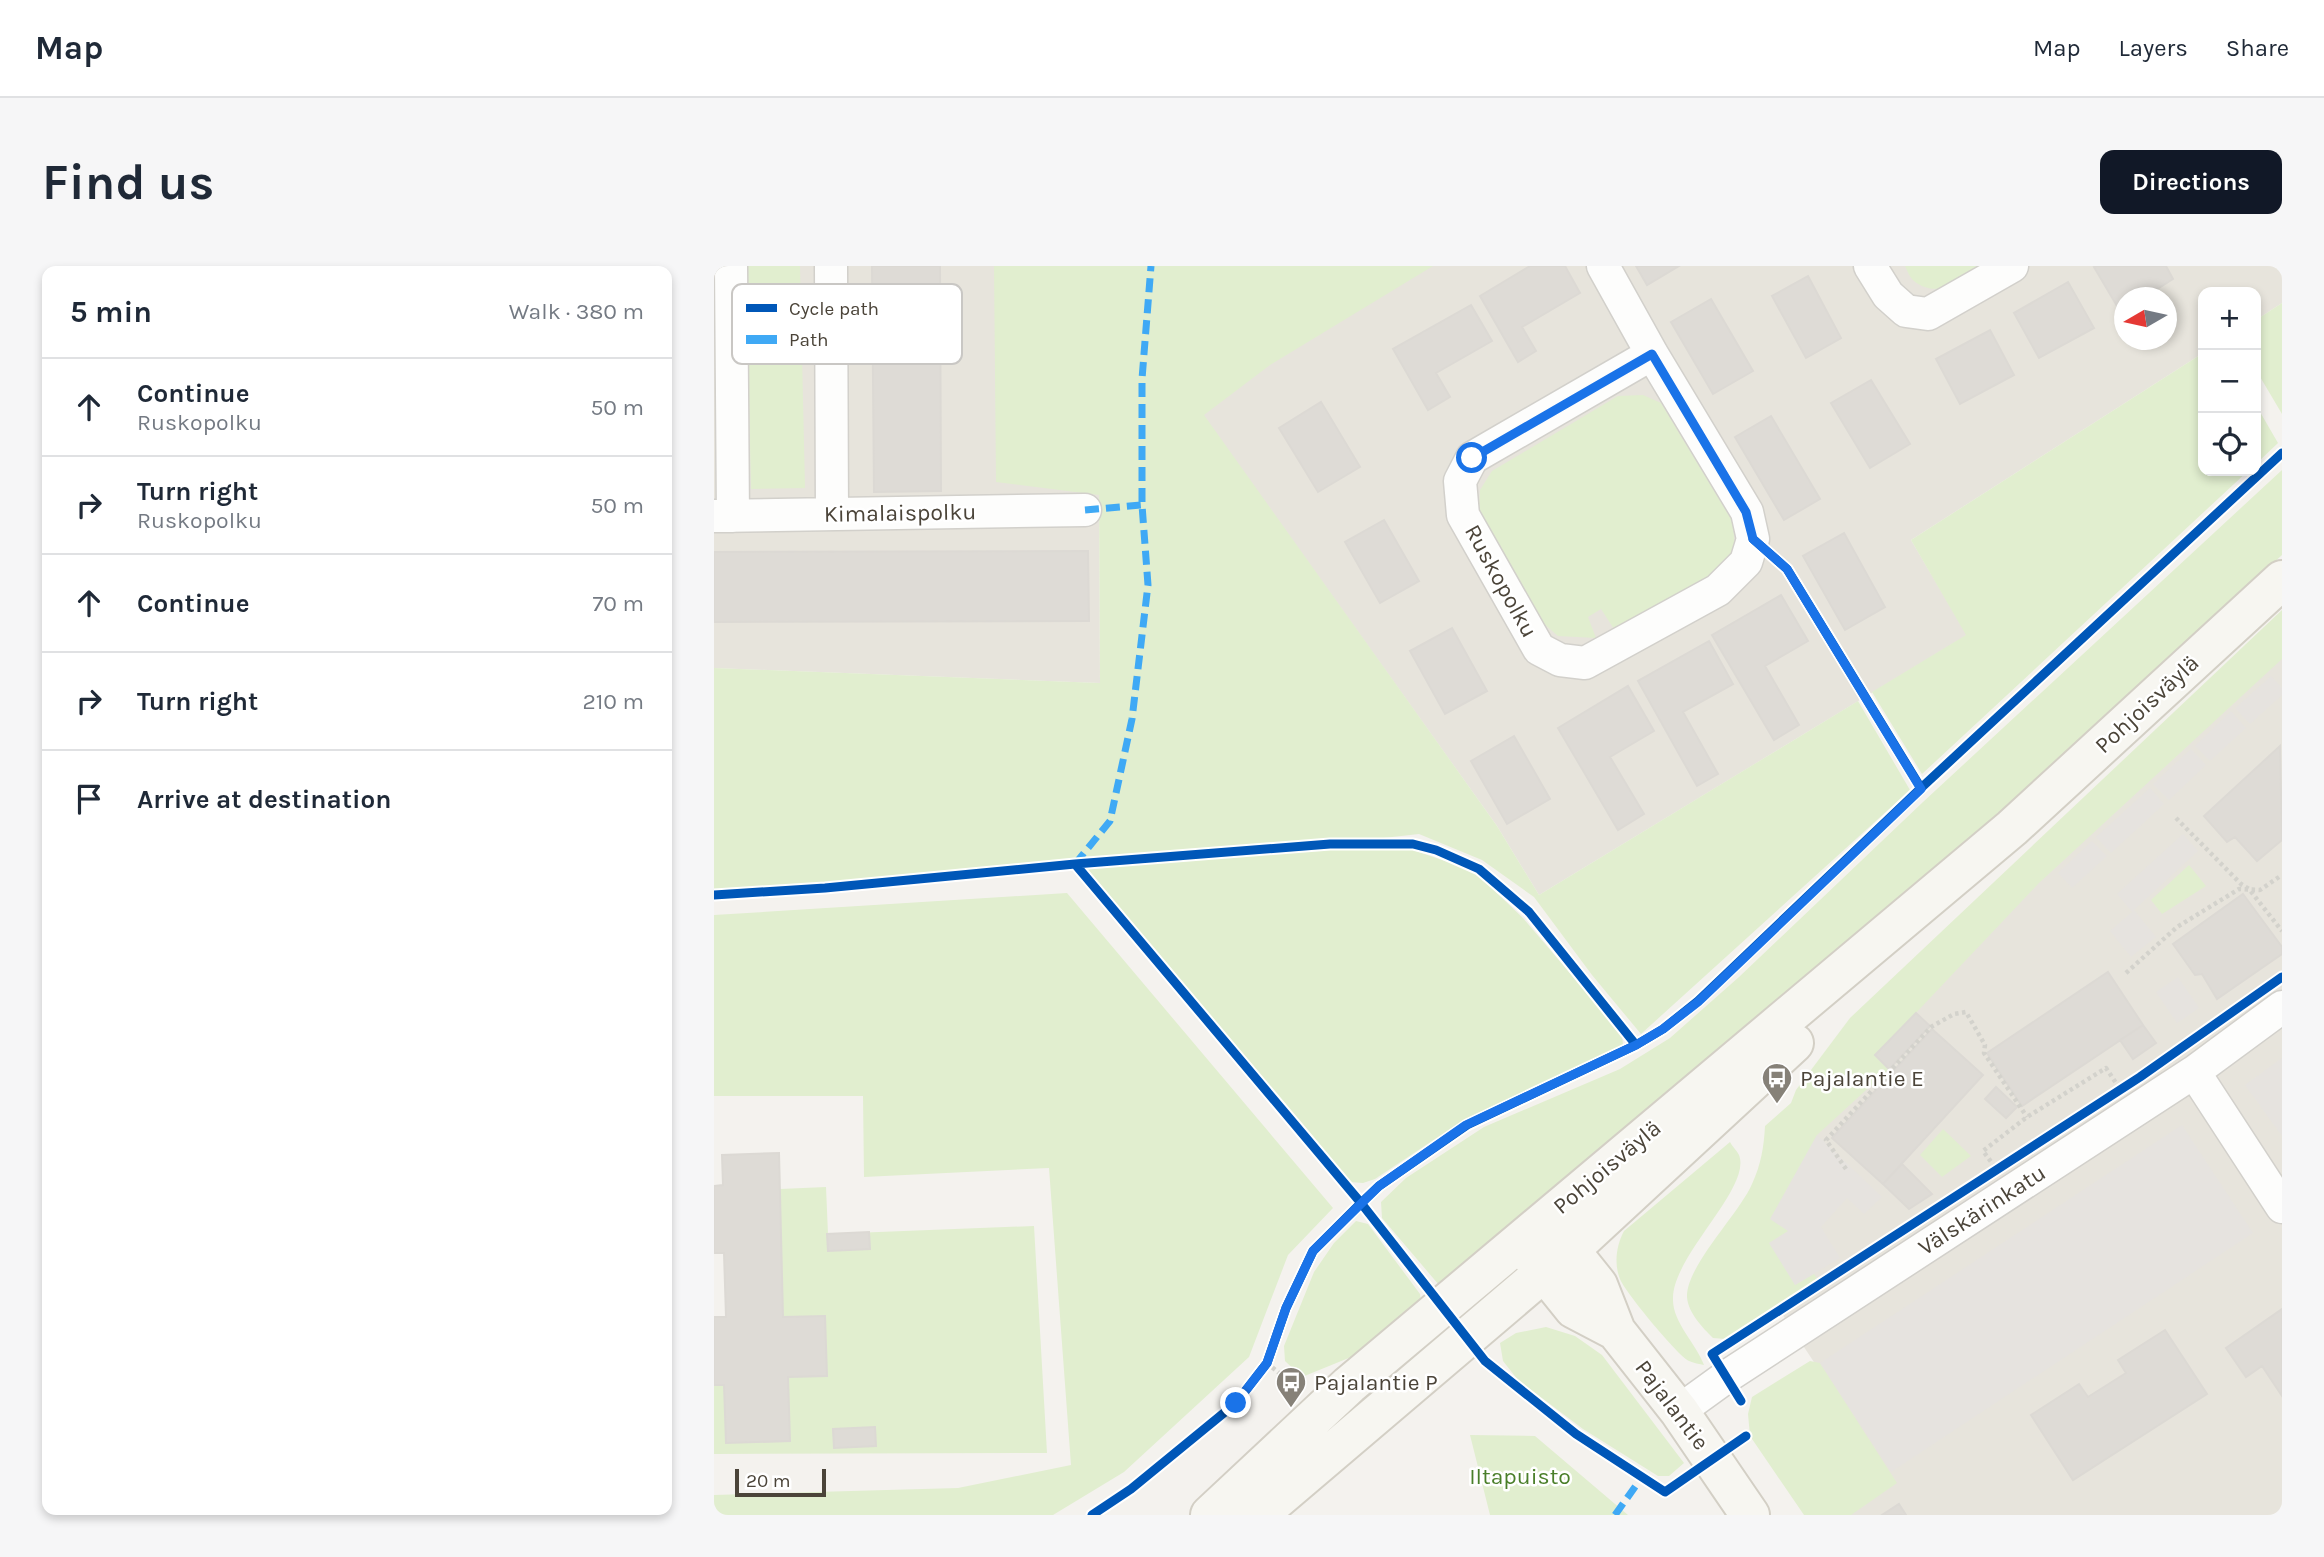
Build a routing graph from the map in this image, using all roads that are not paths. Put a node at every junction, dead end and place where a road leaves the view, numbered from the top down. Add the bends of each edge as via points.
1 (731, 266) edge
2 (831, 266) edge
3 (1603, 266) edge
4 (1870, 266) edge
5 (2012, 266) edge
6 (831, 284) edge
7 (1652, 354) junction
8 (831, 364) edge
9 (1085, 510) dead end
10 (832, 514) junction
11 (724, 516) edge
12 (2282, 580) edge
13 (2012, 828) junction
14 (2282, 1007) edge
15 (2194, 1072) junction
16 (2282, 1207) edge
17 (1533, 1230) junction
18 (1558, 1261) junction
19 (1679, 1410) junction
20 (1210, 1515) edge
21 (1251, 1515) edge
22 (1749, 1515) edge

1 - 11 street
2 - 6 street
3 - 7 street, Ruskopolku
4 - 5 street via 1888,295 1906,311 1928,314
7 - 7 street, Ruskopolku via 1746,512 1753,539 1746,562 1718,590 1585,663 1560,660 1539,649 1463,515 1460,481 1472,458
8 - 10 street
9 - 10 street, Kimalaispolku
10 - 11 street, Kimalaispolku
12 - 13 main road, Pohjoisväylä
13 - 17 main road, Pohjoisväylä
13 - 18 main road, Pohjoisväylä via 1903,943
14 - 15 street, Välskärinkatu
15 - 16 street
15 - 19 street, Välskärinkatu
17 - 18 main road, Pajalantie
17 - 20 main road, Pohjoisväylä via 1349,1385
18 - 19 main road, Pajalantie via 1574,1309 1616,1331
18 - 21 main road, Pohjoisväylä via 1275,1501
19 - 22 main road, Pajalantie

